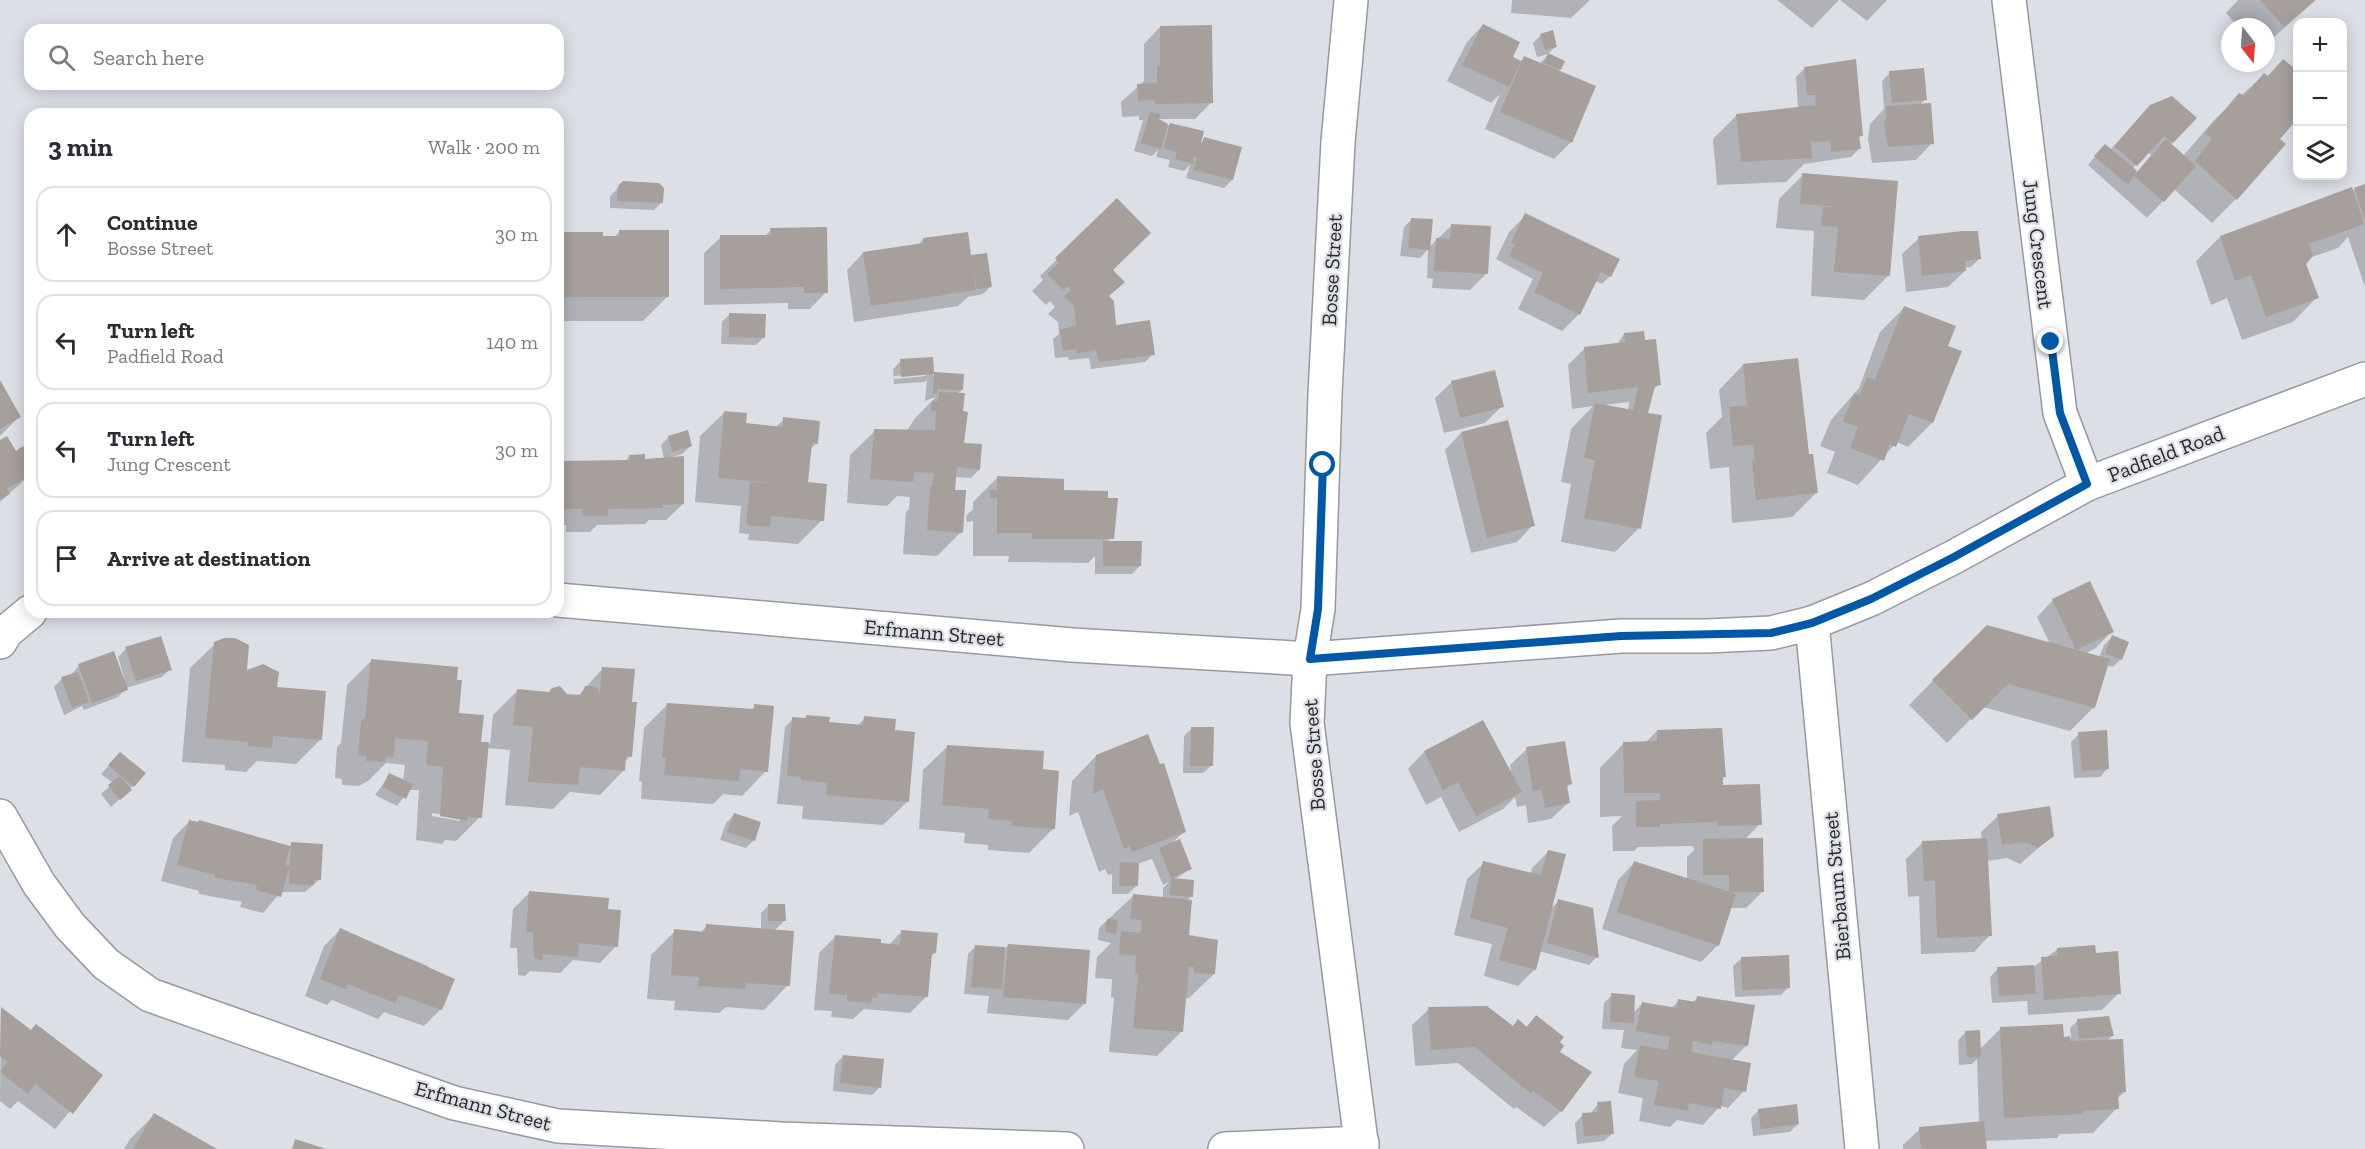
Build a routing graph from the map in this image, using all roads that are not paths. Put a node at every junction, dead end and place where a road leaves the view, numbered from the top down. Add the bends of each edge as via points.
1 (1351, 0) edge
2 (2009, 0) edge
3 (2365, 379) edge
4 (2087, 484) junction
5 (564, 601) edge
6 (24, 617) edge
7 (1812, 623) junction
8 (0, 642) edge
9 (1310, 659) junction
10 (0, 816) edge
11 (1362, 1146) edge
12 (1067, 1149) edge
13 (1225, 1149) edge
14 (1862, 1149) edge

1 - 9 street, Bosse Street via 1338,154 1318,609
2 - 4 street, Jung Crescent via 2060,413
3 - 4 street, Padfield Road
4 - 7 street, Padfield Road via 1871,599
5 - 9 street, Erfmann Street via 1072,645
6 - 8 street
7 - 9 street, Padfield Road via 1771,633 1621,636
7 - 14 street, Bierbaum Street
9 - 11 street, Bosse Street via 1307,723
10 - 12 street, Erfmann Street via 39,884 70,927 106,964 150,995 454,1103 558,1126
11 - 13 street

